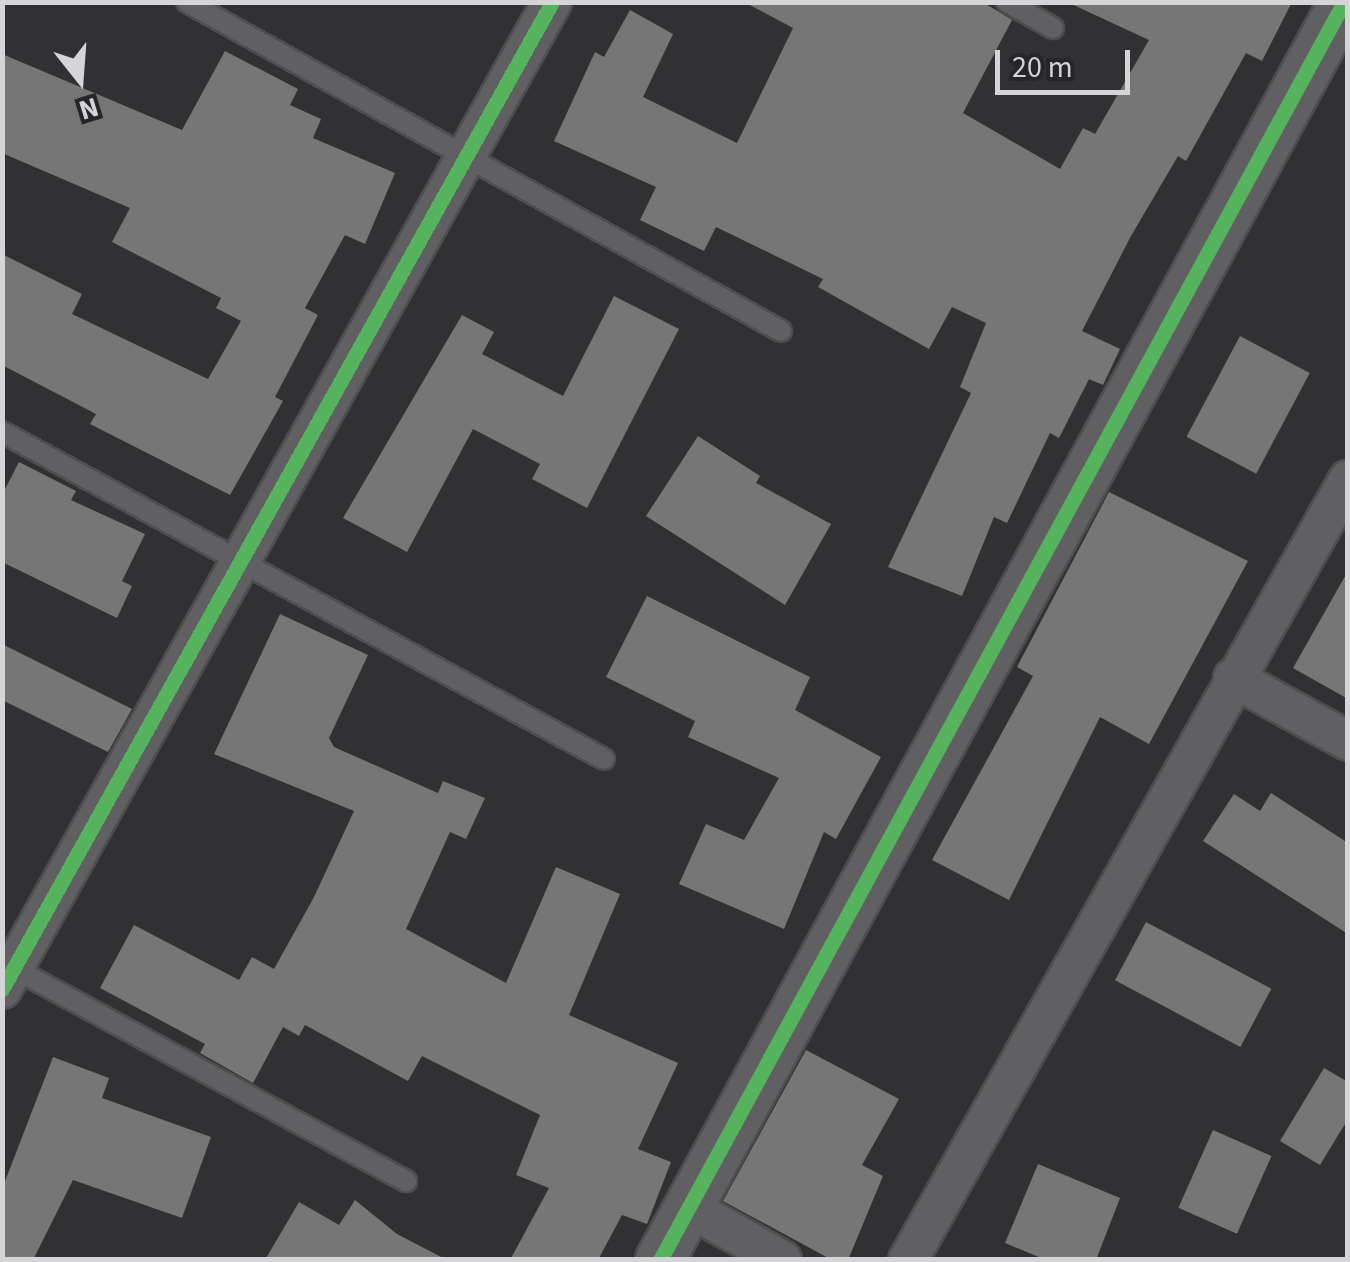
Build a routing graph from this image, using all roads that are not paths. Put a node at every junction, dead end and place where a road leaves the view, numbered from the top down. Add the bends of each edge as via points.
1 (187, 2) edge
2 (552, 2) edge
3 (1007, 2) edge
4 (1344, 2) edge
5 (1052, 28) dead end
6 (467, 156) junction
7 (781, 331) dead end
8 (2, 432) edge
9 (1348, 480) edge
10 (240, 562) junction
11 (1233, 678) junction
12 (1348, 741) edge
13 (604, 759) dead end
14 (6, 973) edge
15 (406, 1182) dead end
16 (688, 1207) junction
17 (660, 1260) edge
18 (782, 1260) edge
19 (908, 1260) edge

1 - 6 lane
2 - 6 street
3 - 5 lane
4 - 16 street
6 - 7 lane
6 - 10 street
8 - 10 lane
9 - 11 street
10 - 13 lane
10 - 14 street
11 - 12 street
11 - 19 street
14 - 15 lane
16 - 17 street
16 - 18 street

